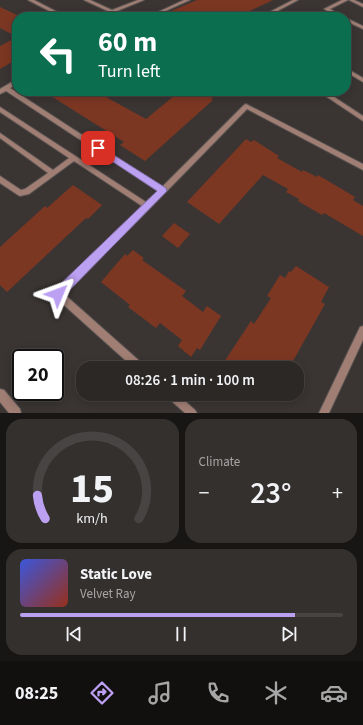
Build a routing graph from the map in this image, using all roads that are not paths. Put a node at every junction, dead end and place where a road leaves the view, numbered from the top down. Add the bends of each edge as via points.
1 (30, 0) edge
2 (86, 0) edge
3 (142, 0) edge
4 (188, 0) edge
5 (296, 0) edge
6 (346, 0) edge
7 (351, 0) edge
8 (363, 6) edge
9 (55, 12) edge
10 (160, 12) edge
11 (272, 12) edge
12 (332, 12) edge
13 (351, 22) edge
14 (363, 28) edge
15 (351, 73) edge
16 (363, 80) edge
17 (12, 84) edge
18 (6, 88) junction
19 (0, 92) edge
20 (12, 92) edge
21 (18, 96) edge
22 (328, 96) edge
23 (0, 109) edge
24 (363, 119) edge
25 (0, 135) edge
26 (74, 158) junction
27 (363, 167) edge
28 (53, 173) junction
29 (0, 179) edge
30 (163, 191) junction
31 (147, 206) junction
32 (363, 330) edge
33 (133, 361) edge
34 (0, 394) edge
35 (178, 401) edge
36 (16, 413) edge
37 (192, 413) edge
38 (324, 413) edge

1 - 9 lane
2 - 3 lane via 112,12
4 - 10 lane
5 - 11 lane
6 - 12 lane via 326,9
7 - 8 lane
13 - 14 lane
15 - 16 lane
17 - 18 lane
18 - 19 lane
18 - 20 lane
21 - 30 lane
22 - 24 lane
23 - 26 lane
25 - 28 lane
26 - 28 lane
26 - 31 lane
27 - 30 lane via 246,106
28 - 29 lane via 27,192 20,193
30 - 31 lane
31 - 33 lane via 58,294
32 - 38 lane
34 - 36 street
35 - 37 lane

